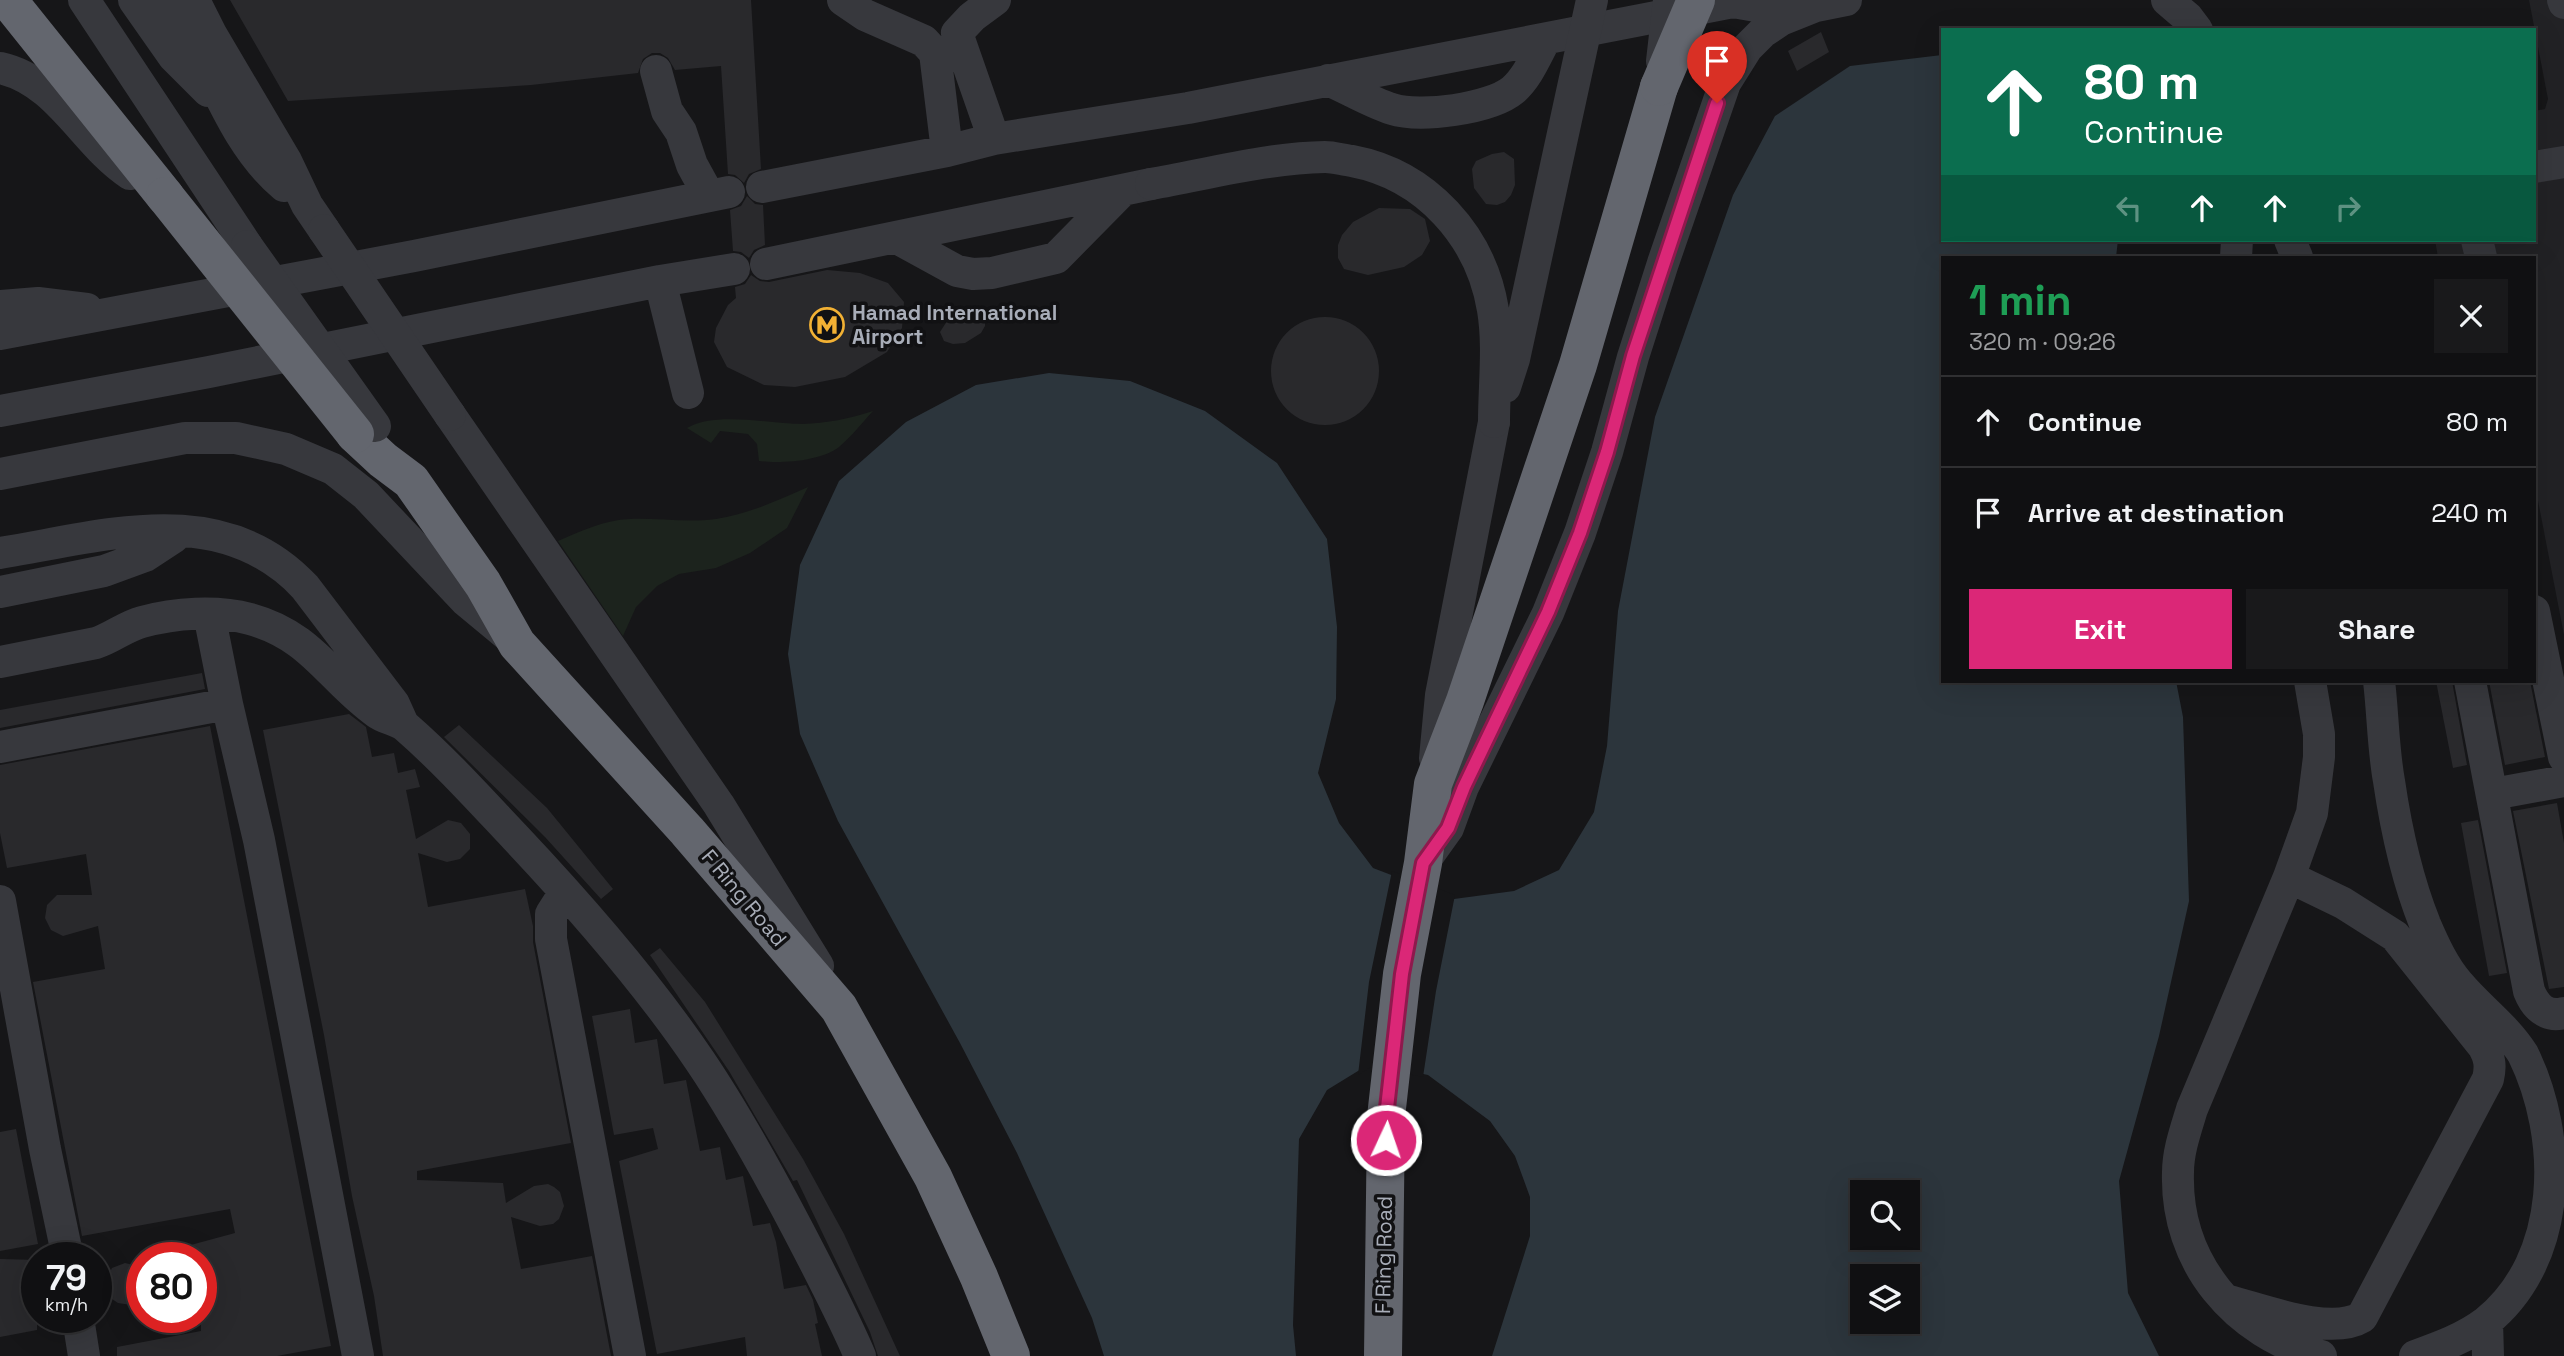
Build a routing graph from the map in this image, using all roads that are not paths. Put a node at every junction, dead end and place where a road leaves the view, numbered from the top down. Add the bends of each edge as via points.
1 (8, 0) edge
2 (134, 0) edge
3 (844, 0) edge
4 (995, 0) edge
5 (1592, 0) edge
6 (1669, 0) edge
7 (1780, 0) edge
8 (1846, 0) edge
9 (2167, 0) edge
10 (86, 1) edge
11 (186, 1) edge
12 (1722, 1) edge
13 (2196, 28) edge
14 (1545, 40) junction
15 (0, 68) edge
16 (664, 71) dead end
17 (1328, 80) junction
18 (1659, 87) junction
19 (225, 107) junction
20 (994, 139) junction
21 (947, 151) junction
22 (2564, 162) edge
23 (2536, 167) edge
24 (762, 187) dead end
25 (1121, 192) junction
26 (165, 196) junction
27 (316, 218) junction
28 (895, 237) junction
29 (766, 264) dead end
30 (734, 269) dead end
31 (660, 281) junction
32 (0, 306) edge
33 (109, 314) junction
34 (0, 334) edge
35 (688, 393) dead end
36 (0, 411) edge
37 (1494, 422) junction
38 (365, 430) junction
39 (0, 474) edge
40 (179, 534) junction
41 (0, 553) edge
42 (145, 556) junction
43 (0, 570) edge
44 (0, 592) edge
45 (0, 611) edge
46 (209, 614) junction
47 (2536, 621) edge
48 (140, 622) junction
49 (110, 639) junction
50 (0, 643) edge
51 (517, 644) junction
52 (0, 662) edge
53 (0, 681) edge
54 (2310, 683) edge
55 (2379, 683) edge
56 (2470, 683) edge
57 (227, 704) junction
58 (404, 725) junction
59 (0, 747) edge
60 (2564, 757) edge
61 (2564, 781) edge
62 (1433, 784) junction
63 (2493, 793) junction
64 (2404, 856) junction
65 (1421, 874) junction
66 (2289, 877) junction
67 (565, 892) junction
68 (0, 901) edge
69 (2395, 936) junction
70 (839, 1008) junction
71 (2564, 1013) edge
72 (65, 1242) edge
73 (2224, 1300) junction
74 (2487, 1321) junction
75 (80, 1333) edge
76 (84, 1356) edge
77 (358, 1356) edge
78 (630, 1356) edge
79 (860, 1356) edge
80 (1011, 1356) edge
81 (1383, 1356) edge
82 (2321, 1356) edge
83 (2416, 1356) edge
84 (2488, 1356) edge

1 - 26 highway, F Ring Road
2 - 19 lane via 174,57
3 - 21 lane via 865,15 924,41 935,53
4 - 20 lane via 957,33
5 - 37 lane, bridge via 1514,359
6 - 18 lane, bridge
7 - 12 lane via 1756,6
8 - 65 lane via 1781,20 1747,48 1730,74 1659,274 1580,533 1448,828
9 - 13 lane
10 - 38 lane, bridge
11 - 19 lane via 194,43
11 - 27 lane
12 - 14 lane
12 - 18 highway, F Ring Road, bridge
14 - 17 lane
14 - 17 lane via 1513,90 1469,106 1406,112
15 - 26 lane via 45,90 123,169
16 - 33 lane via 681,106 681,132 692,165 719,194
17 - 20 lane
18 - 62 highway, F Ring Road via 1578,365
19 - 27 lane via 268,173
20 - 21 lane
21 - 24 lane
22 - 23 lane
25 - 28 lane
25 - 28 lane via 1056,258 992,273 957,271
25 - 37 lane, bridge via 1287,160 1328,157 1371,165 1404,179 1447,213 1479,262 1493,311
26 - 38 highway, F Ring Road, bridge
27 - 70 lane, bridge via 719,805 811,951
28 - 29 lane
30 - 31 lane
31 - 35 lane
31 - 36 lane
32 - 33 lane via 47,303
33 - 34 lane
37 - 62 lane via 1441,695
38 - 51 highway, F Ring Road via 383,460 411,481 483,584
39 - 51 lane via 185,438 236,438 286,449 333,469 366,495 466,601
40 - 41 lane via 142,530
40 - 42 lane
40 - 43 lane
40 - 58 lane via 234,539 291,572 394,704
42 - 44 lane via 91,575
42 - 45 lane via 118,580 93,593
46 - 48 lane
46 - 57 lane
46 - 58 lane via 234,615 286,632 378,713
47 - 60 lane
48 - 49 lane
48 - 50 lane
49 - 52 lane
49 - 53 lane via 79,663
51 - 70 highway, F Ring Road
54 - 66 lane via 2319,734 2317,781 2312,813
55 - 64 lane via 2388,780
56 - 63 lane
57 - 59 lane
57 - 77 lane via 259,839
58 - 67 lane
61 - 63 lane
62 - 65 highway, F Ring Road
63 - 71 lane via 2529,991 2539,1008
64 - 69 lane via 2395,882 2400,920
64 - 74 lane via 2436,949 2459,984 2522,1052 2550,1113 2558,1174 2546,1241 2517,1289
65 - 81 highway, F Ring Road via 1402,974 1386,1117
66 - 69 lane via 2343,903
66 - 73 lane via 2183,1138 2178,1172 2186,1230 2204,1274
67 - 78 lane via 551,914 551,939
67 - 79 lane via 649,990 701,1061 819,1268
68 - 72 lane
69 - 73 lane via 2483,1046 2490,1062 2488,1079 2362,1317 2353,1323 2331,1325
70 - 80 highway, F Ring Road via 933,1177
73 - 82 lane via 2260,1331 2292,1349
74 - 83 lane
74 - 84 lane
75 - 76 lane

